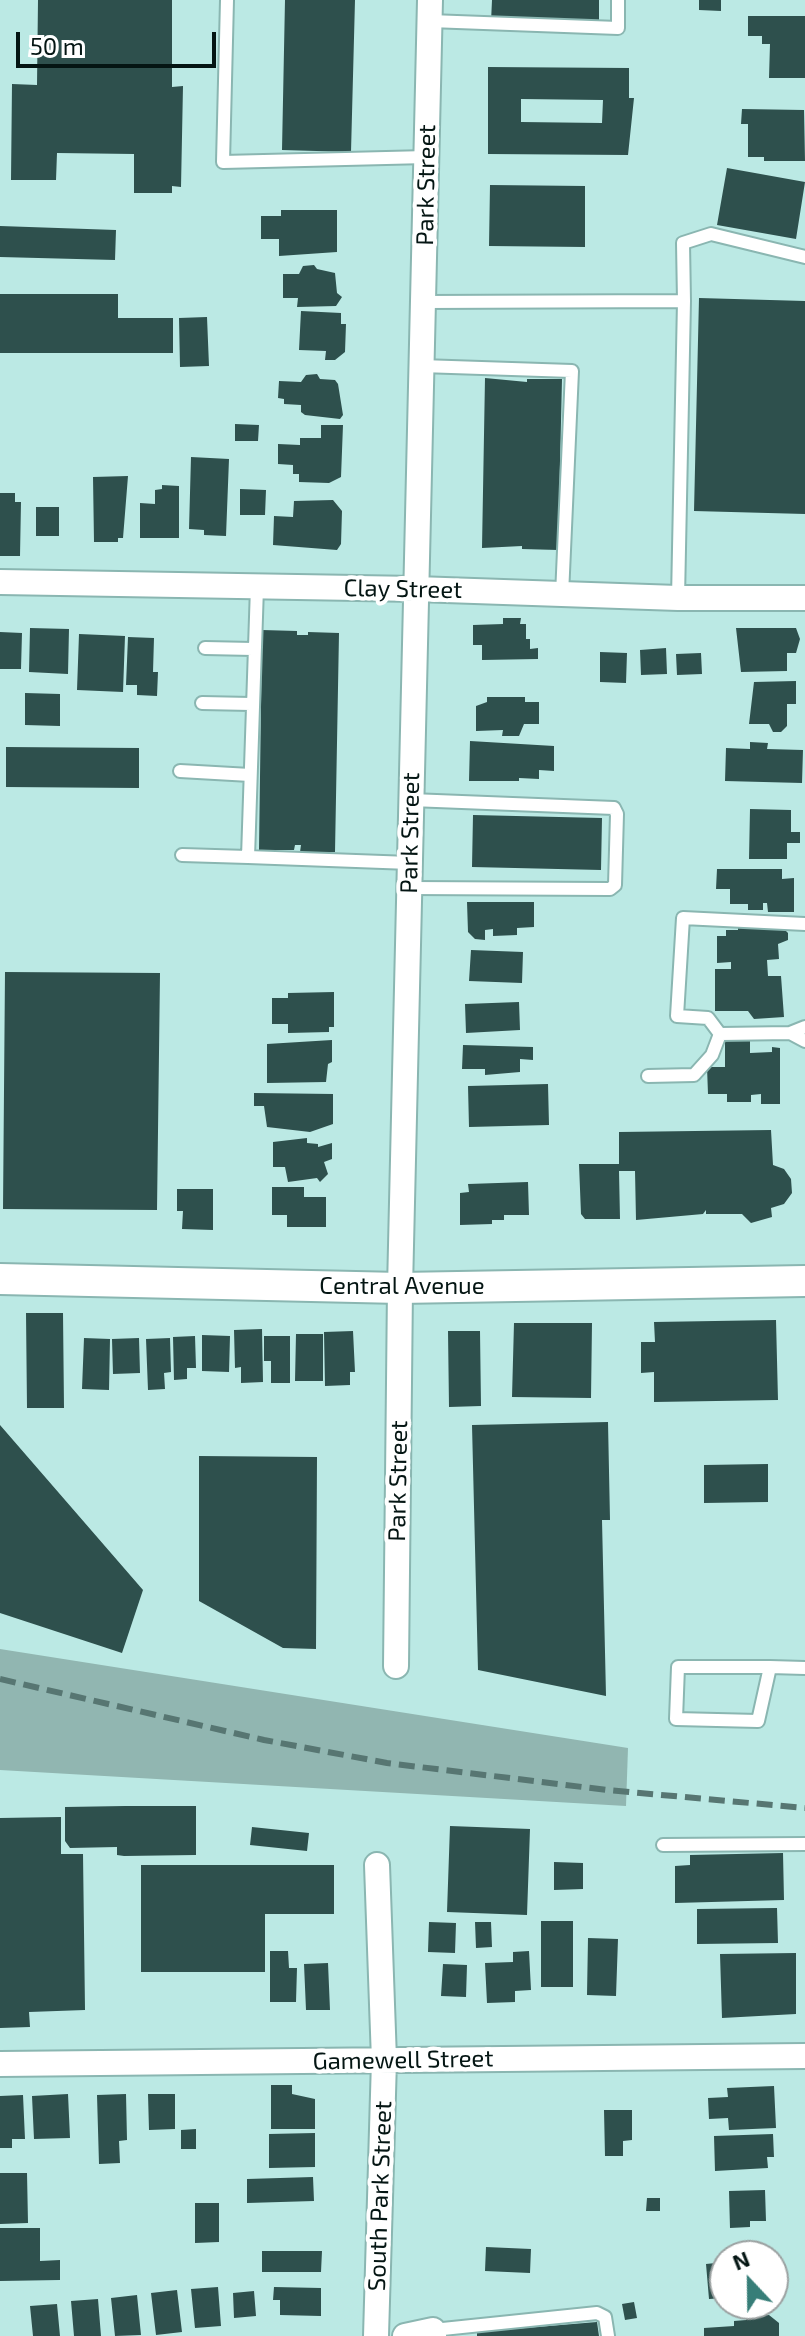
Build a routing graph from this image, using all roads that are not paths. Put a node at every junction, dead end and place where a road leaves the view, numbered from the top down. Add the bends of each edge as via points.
1 (227, 0) edge
2 (618, 0) edge
3 (430, 10) edge
4 (427, 157) junction
5 (805, 257) edge
6 (684, 301) junction
7 (423, 302) junction
8 (421, 366) junction
9 (0, 582) edge
10 (257, 587) junction
11 (416, 589) junction
12 (562, 595) junction
13 (678, 598) junction
14 (805, 598) edge
15 (205, 648) dead end
16 (253, 649) junction
17 (202, 703) dead end
18 (251, 704) junction
19 (180, 771) dead end
20 (250, 775) junction
21 (411, 800) junction
22 (182, 855) dead end
23 (248, 857) junction
24 (410, 863) junction
25 (409, 888) junction
26 (805, 924) edge
27 (805, 1027) edge
28 (790, 1033) junction
29 (720, 1034) junction
30 (805, 1041) edge
31 (648, 1076) dead end
32 (0, 1279) edge
33 (805, 1281) edge
34 (400, 1288) junction
35 (396, 1666) dead end
36 (770, 1667) junction
37 (805, 1668) edge
38 (805, 1844) edge
39 (663, 1845) dead end
40 (377, 1865) dead end
41 (805, 2056) edge
42 (384, 2060) junction
43 (0, 2064) edge
44 (434, 2333) edge
45 (376, 2336) edge
46 (405, 2336) edge
47 (608, 2336) edge

1 - 4 lane via 223,162
2 - 3 lane via 618,28
3 - 4 street, Park Street
4 - 7 street, Park Street
5 - 6 lane via 711,234 683,243
6 - 7 lane
6 - 13 lane
7 - 8 street, Park Street
8 - 11 street, Park Street
8 - 12 lane via 572,371
9 - 10 street, Clay Street
10 - 11 street, Clay Street
10 - 16 lane
11 - 12 street, Clay Street
11 - 21 street, Park Street
12 - 13 street, Clay Street
13 - 14 street, Clay Street
15 - 16 lane
16 - 18 lane
17 - 18 lane
18 - 20 lane
19 - 20 lane
20 - 23 lane
21 - 24 street, Park Street
21 - 25 lane via 614,808 617,814 615,885 610,889
22 - 23 lane
23 - 24 lane
24 - 25 street, Park Street
25 - 34 street, Park Street
26 - 29 lane via 683,918 677,1016 708,1018
27 - 28 lane
28 - 29 lane
28 - 30 lane
29 - 31 lane via 712,1055 694,1075
32 - 34 street, Central Avenue
33 - 34 street, Central Avenue
34 - 35 street, Park Street
36 - 36 lane via 678,1667 676,1719 758,1721
36 - 37 lane
38 - 39 lane
40 - 42 street, South Park Street
41 - 42 street, Gamewell Street
42 - 43 street, Gamewell Street
42 - 45 street, South Park Street
44 - 46 street
44 - 47 lane via 597,2313 605,2317

